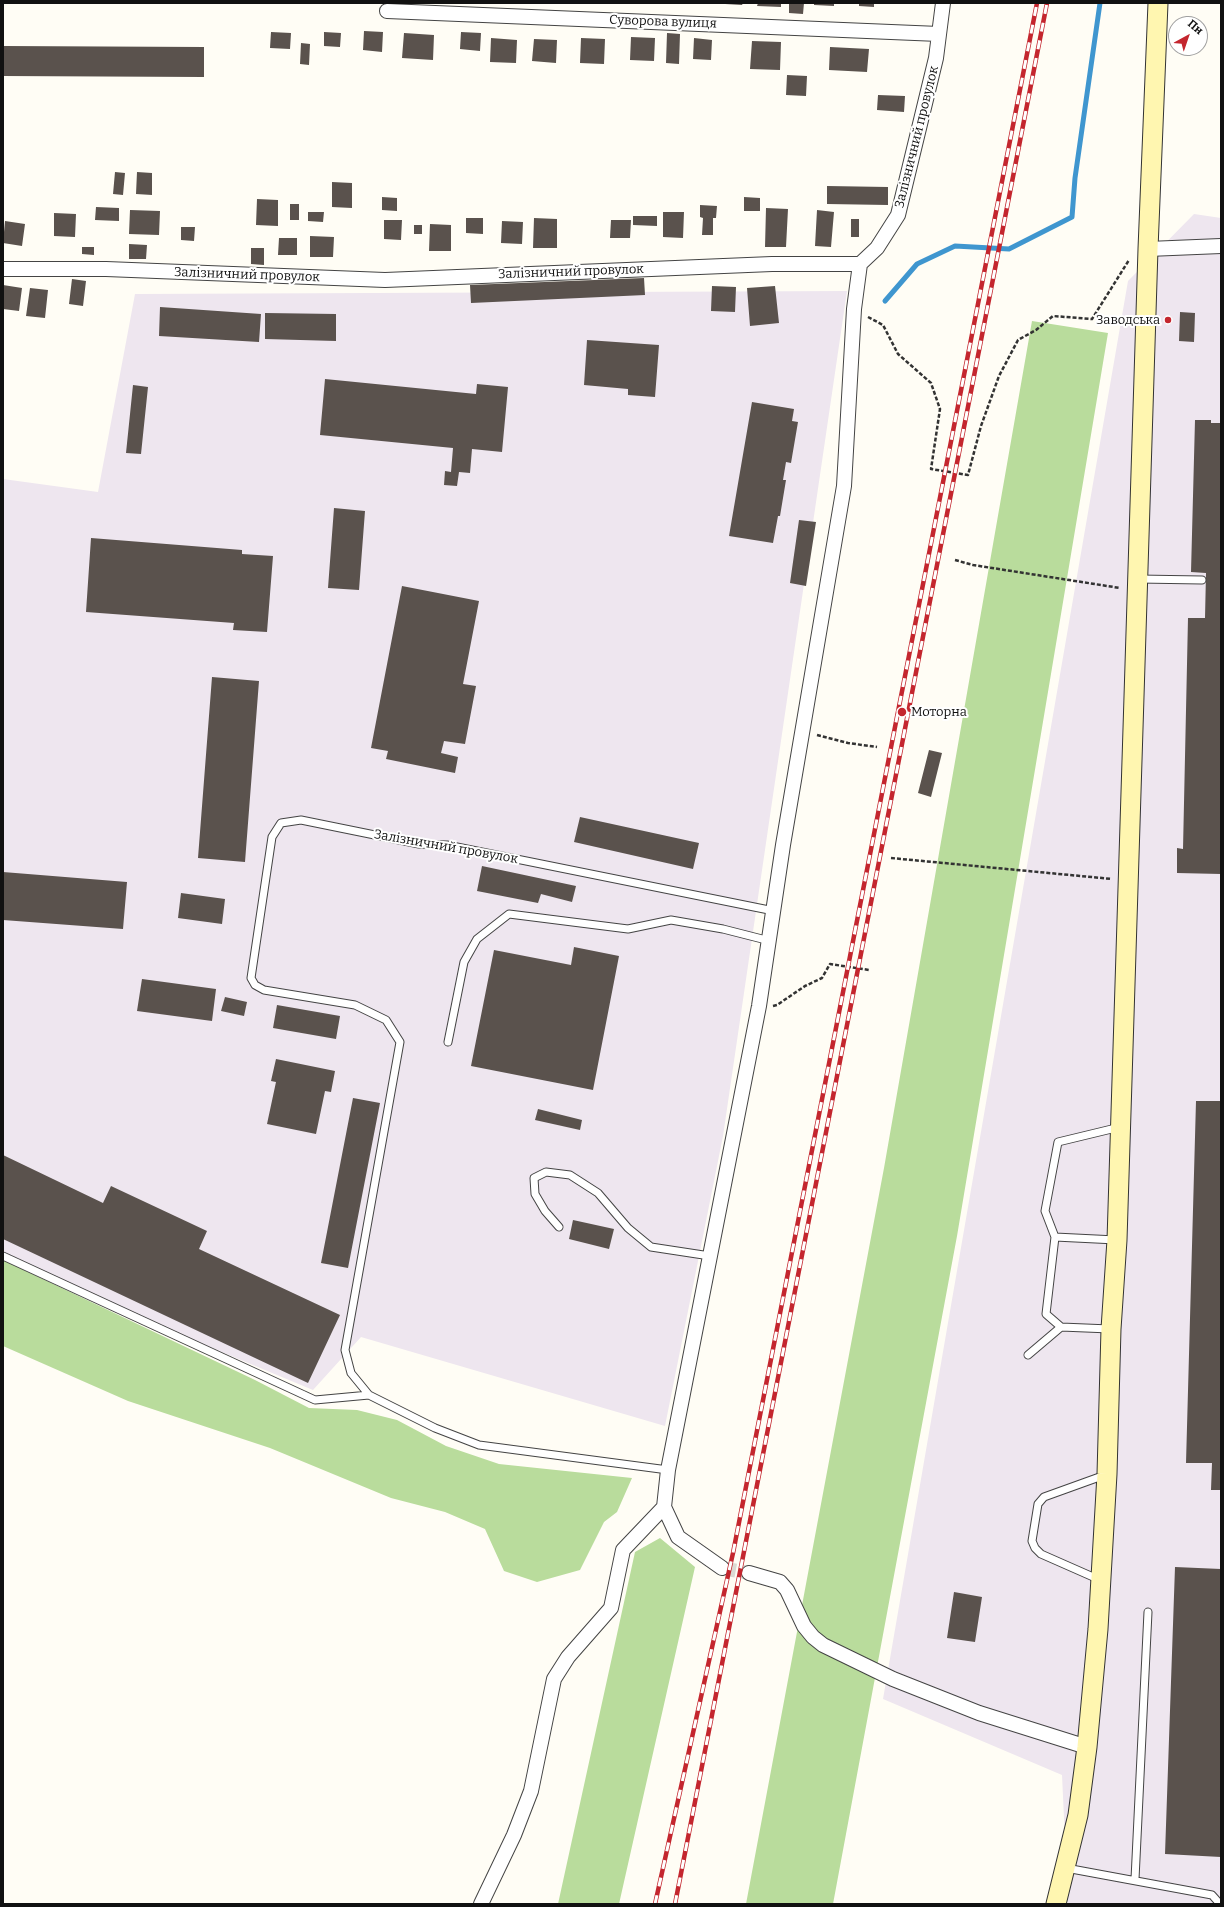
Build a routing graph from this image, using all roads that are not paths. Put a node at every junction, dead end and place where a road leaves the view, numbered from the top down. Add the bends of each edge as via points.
1 (943, 3) edge
2 (1158, 3) edge
3 (387, 11) dead end
4 (939, 34) junction
5 (1221, 246) edge
6 (1148, 249) junction
7 (860, 264) junction
8 (3, 269) edge
9 (1202, 580) dead end
10 (1138, 584) junction
11 (774, 911) junction
12 (770, 941) junction
13 (448, 1042) dead end
14 (1120, 1127) junction
15 (559, 1227) dead end
16 (1055, 1237) junction
17 (1117, 1240) junction
18 (3, 1256) edge
19 (710, 1256) junction
20 (1061, 1327) junction
21 (1111, 1329) junction
22 (1028, 1355) dead end
23 (369, 1395) junction
24 (668, 1470) junction
25 (1107, 1474) junction
26 (664, 1507) junction
27 (722, 1568) tunnel mouth
28 (749, 1574) tunnel mouth
29 (1101, 1580) junction
30 (1148, 1612) dead end
31 (1086, 1747) junction
32 (1066, 1868) junction
33 (1135, 1879) junction
34 (481, 1904) edge
35 (1056, 1904) edge
36 (1220, 1904) edge

1 - 4 street, Залізничний провулок
2 - 6 main road
3 - 4 street, Суворова вулиця
4 - 7 street, Залізничний провулок via 936,58 898,215 878,248
5 - 6 street
6 - 10 main road
7 - 8 street, Залізничний провулок via 772,264 385,280 113,270
7 - 11 street via 854,309 844,486 782,845
9 - 10 lane
10 - 14 main road
11 - 12 street
11 - 23 lane, Залізничний провулок via 447,845 419,844 301,820 281,823 272,837 251,978 255,985 264,990 355,1005 386,1020 400,1042 345,1350 351,1373
12 - 13 lane via 671,920 628,929 509,914 476,939 464,962
12 - 19 street
14 - 16 lane via 1058,1142 1045,1211
14 - 17 main road
15 - 19 lane via 535,1194 534,1178 546,1172 570,1175 598,1193 628,1228 651,1246
16 - 17 lane
16 - 20 lane via 1046,1314
17 - 21 main road
18 - 23 lane via 315,1400
19 - 24 street
20 - 21 lane
20 - 22 lane
21 - 25 main road
23 - 24 lane via 435,1428 479,1445
24 - 26 street
25 - 29 main road
25 - 29 lane via 1044,1497 1038,1504 1032,1541 1041,1554
26 - 27 street via 678,1537
26 - 34 street via 623,1550 611,1608 568,1657 554,1679 531,1791 514,1835
28 - 31 street via 780,1582 787,1590 804,1626 823,1645 893,1679 979,1713
29 - 31 main road
30 - 33 lane
31 - 32 main road via 1078,1815
32 - 33 lane
32 - 35 main road
33 - 36 lane via 1212,1895

